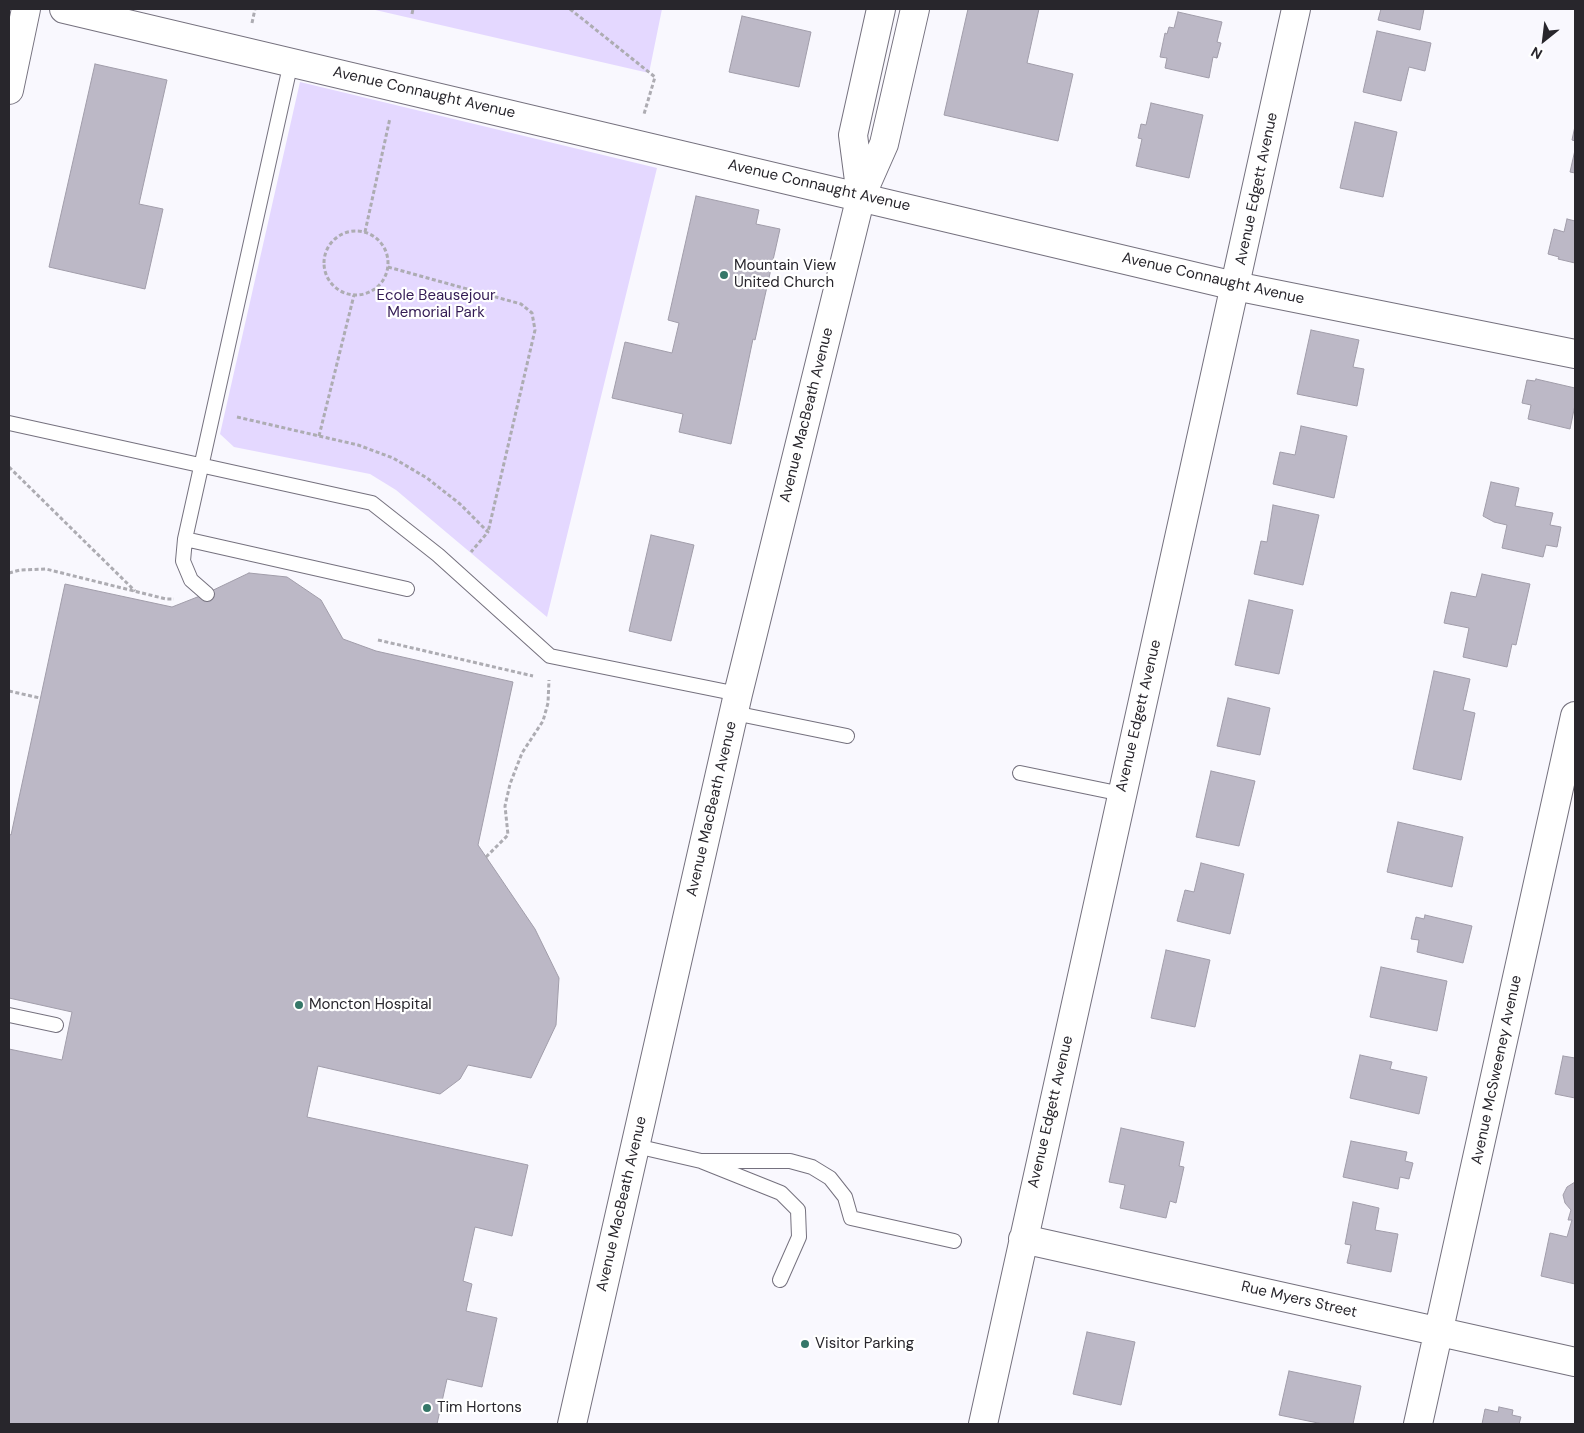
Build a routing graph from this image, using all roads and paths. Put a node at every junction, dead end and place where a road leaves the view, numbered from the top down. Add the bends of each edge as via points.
1 (26, 9) edge
2 (64, 9) edge
3 (413, 9) edge
4 (570, 9) edge
5 (881, 9) edge
6 (915, 9) edge
7 (1296, 9) edge
8 (412, 14) dead end
9 (291, 62) junction
10 (397, 87) junction
11 (9, 90) edge
12 (636, 143) junction
13 (861, 196) junction
14 (365, 232) junction
15 (388, 267) junction
16 (1236, 286) junction
17 (354, 296) junction
18 (1575, 354) edge
19 (234, 416) dead end
20 (9, 423) edge
21 (319, 436) junction
22 (201, 465) junction
23 (9, 467) edge
24 (488, 532) junction
25 (185, 539) junction
26 (469, 554) dead end
27 (9, 573) edge
28 (190, 580) junction
29 (408, 589) dead end
30 (136, 592) junction
31 (206, 594) dead end
32 (378, 640) dead end
33 (539, 677) dead end
34 (549, 679) dead end
35 (9, 691) edge
36 (40, 698) dead end
37 (736, 704) junction
38 (1575, 716) edge
39 (847, 736) dead end
40 (1020, 773) dead end
41 (1122, 794) junction
42 (486, 857) dead end
43 (9, 1015) edge
44 (56, 1026) dead end
45 (636, 1146) junction
46 (701, 1161) junction
47 (1023, 1238) junction
48 (954, 1241) dead end
49 (780, 1280) dead end
50 (1439, 1331) junction
51 (1575, 1362) edge
52 (572, 1424) edge
53 (983, 1424) edge
54 (1418, 1424) edge

1 - 11 street
2 - 9 street, Avenue Connaught Avenue
3 - 8 path
4 - 12 path via 655,77
5 - 13 street, Avenue MacBeath Avenue via 853,134
6 - 13 street, Avenue MacBeath Avenue via 884,144
7 - 16 street, Avenue Edgett Avenue
9 - 10 street, Avenue Connaught Avenue
9 - 22 lane
10 - 12 street, Avenue Connaught Avenue
10 - 14 path
12 - 13 street, Avenue Connaught Avenue
13 - 16 street, Avenue Connaught Avenue
13 - 37 street, Avenue MacBeath Avenue
14 - 15 path via 378,240 386,253
14 - 17 path via 351,232 338,237 327,250 324,261 330,282
15 - 17 path via 379,286
15 - 24 path via 521,304 532,313 535,330
16 - 18 street, Avenue Connaught Avenue
16 - 41 street, Avenue Edgett Avenue
17 - 21 path
19 - 21 path
20 - 22 lane
21 - 24 path via 358,444 393,458 427,478
22 - 25 lane
22 - 37 lane via 372,503 438,555 550,656
23 - 30 path
24 - 26 path
25 - 28 lane via 183,561
25 - 29 lane
27 - 30 path via 46,569
28 - 30 path via 181,598 166,599
28 - 31 lane
32 - 33 path
34 - 42 path via 543,721 522,753 510,784 505,806 508,835
35 - 36 path
37 - 39 lane
37 - 45 street, Avenue MacBeath Avenue
38 - 50 street, Avenue McSweeney Avenue
40 - 41 lane
41 - 47 street, Avenue Edgett Avenue
43 - 44 lane
45 - 46 lane
45 - 52 street, Avenue MacBeath Avenue
46 - 48 lane via 790,1161 812,1167 830,1178 844,1197 851,1218
46 - 49 lane via 781,1193 798,1210 799,1237
47 - 50 street, Rue Myers Street
47 - 53 street, Avenue Edgett Avenue
50 - 51 street, Rue Myers Street
50 - 54 street, Avenue McSweeney Avenue

